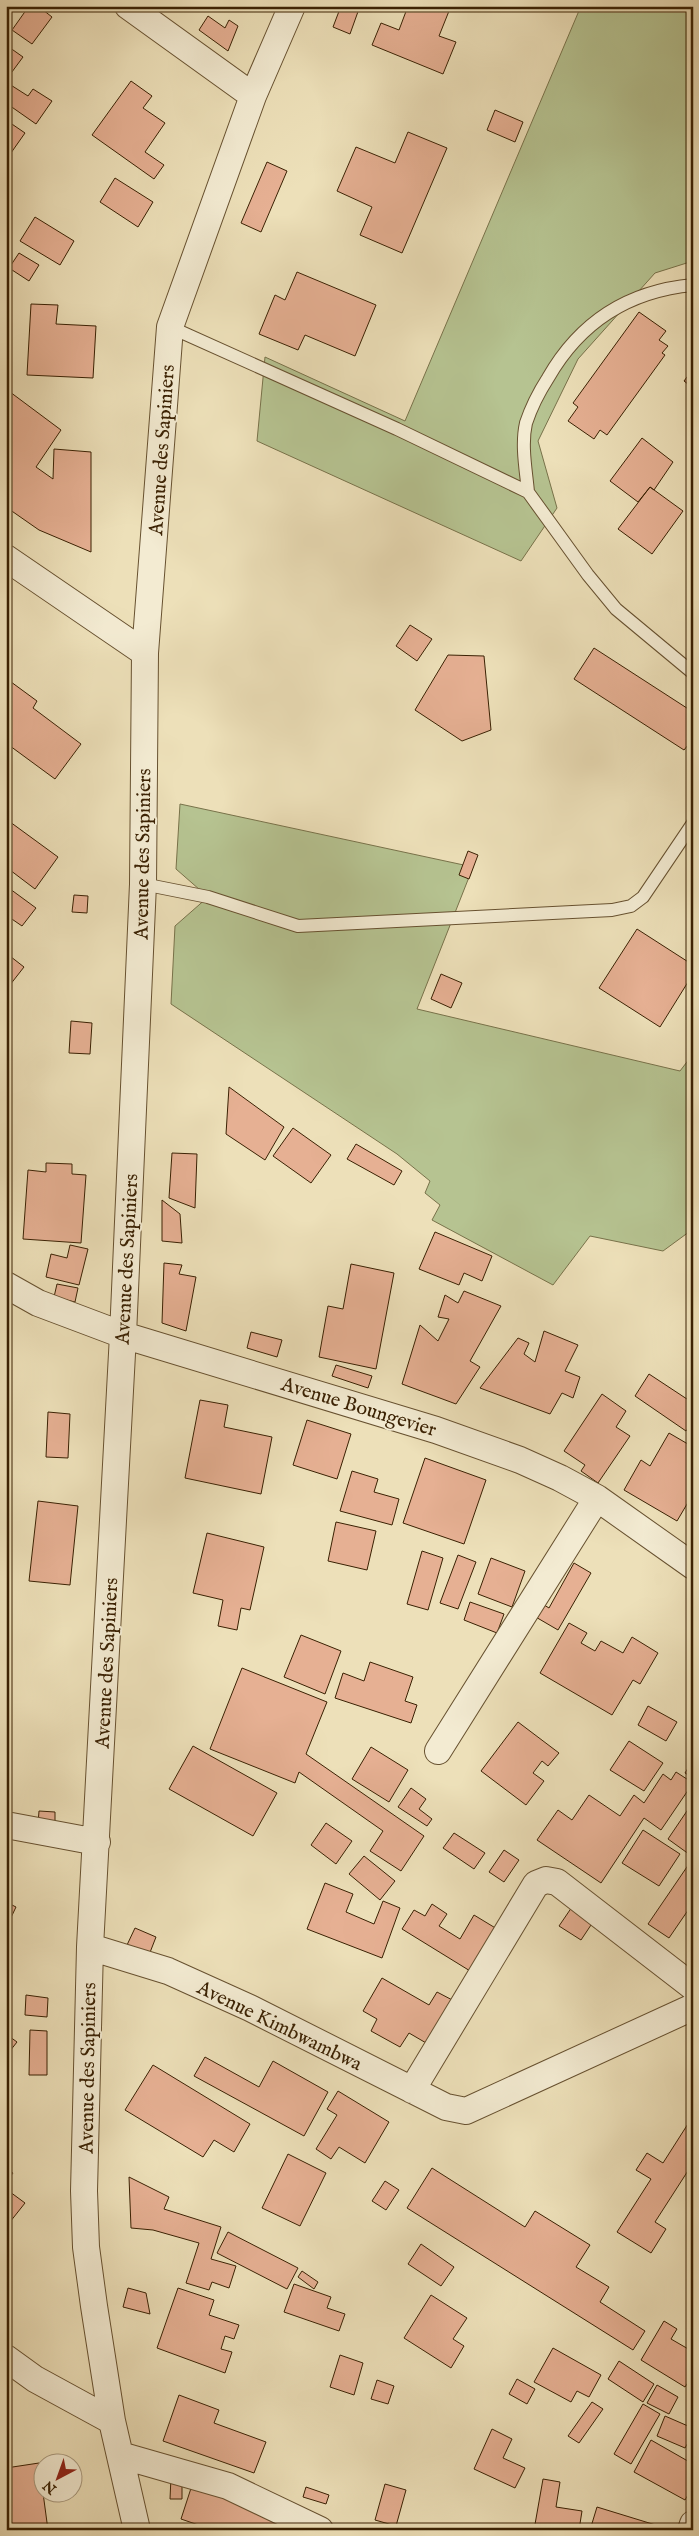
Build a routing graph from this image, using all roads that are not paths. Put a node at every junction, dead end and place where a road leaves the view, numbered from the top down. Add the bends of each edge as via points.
1 (128, 6) edge
2 (292, 6) edge
3 (253, 96) junction
4 (693, 285) edge
5 (170, 327) junction
6 (528, 492) junction
7 (6, 558) edge
8 (145, 653) junction
9 (693, 673) edge
10 (693, 823) edge
11 (143, 884) junction
12 (6, 1285) edge
13 (123, 1335) junction
14 (597, 1498) junction
15 (693, 1566) edge
16 (438, 1751) dead end
17 (6, 1824) edge
18 (96, 1842) junction
19 (90, 1947) junction
20 (693, 1987) edge
21 (693, 2006) edge
22 (412, 2090) junction
23 (6, 2358) edge
24 (112, 2420) junction
25 (120, 2455) junction
26 (693, 2524) edge
27 (137, 2530) edge
28 (320, 2530) edge
29 (691, 2530) edge

1 - 3 street
2 - 3 street, Avenue des Sapiniers
3 - 5 street, Avenue des Sapiniers
4 - 6 lane via 670,287 604,313 579,335 558,361 538,394 526,424 524,453
5 - 6 lane
5 - 8 street, Avenue des Sapiniers
6 - 9 lane via 616,609
7 - 8 street
8 - 11 street, Avenue des Sapiniers
10 - 11 lane via 643,897 631,906 612,910 298,926 208,897
11 - 13 street, Avenue des Sapiniers
12 - 13 street, Avenue Boungevier via 38,1303
13 - 14 street, Avenue Boungevier via 436,1430 560,1478
13 - 18 street, Avenue des Sapiniers
14 - 15 street, Avenue Boungevier
14 - 16 street
17 - 18 street
18 - 19 street, Avenue des Sapiniers
19 - 22 street, Avenue Kimbwambwa via 177,1975
19 - 24 street, Avenue des Sapiniers via 84,2191 86,2247
20 - 22 street via 557,1882 546,1880 536,1884
21 - 22 street, Avenue Kimbwambwa via 466,2111 446,2107
23 - 24 street via 35,2379
24 - 25 street, Avenue des Sapiniers
25 - 27 street, Avenue des Sapiniers
25 - 28 street via 228,2486
26 - 29 street

